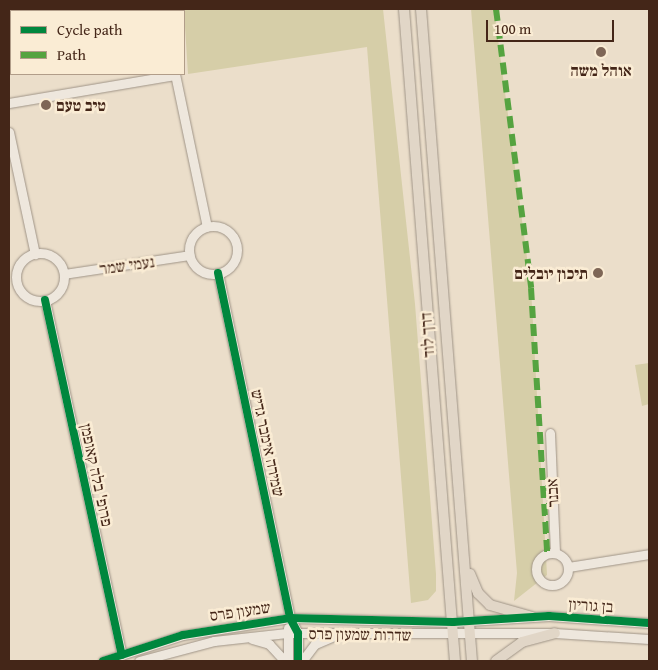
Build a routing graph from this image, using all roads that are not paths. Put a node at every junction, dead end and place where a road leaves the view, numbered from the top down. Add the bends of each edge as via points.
1 (404, 9) edge
2 (421, 9) edge
3 (169, 75) edge
4 (175, 75) edge
5 (9, 103) edge
6 (9, 132) edge
7 (208, 226) junction
8 (35, 254) junction
9 (190, 255) junction
10 (218, 273) junction
11 (64, 274) junction
12 (13, 280) edge
13 (45, 300) junction
14 (550, 433) dead end
15 (555, 553) junction
16 (649, 554) edge
17 (465, 556) junction
18 (568, 567) junction
19 (532, 617) junction
20 (290, 618) junction
21 (470, 621) junction
22 (416, 622) joint
23 (453, 622) junction
24 (649, 622) edge
25 (287, 633) junction
26 (298, 633) junction
27 (342, 633) junction
28 (555, 633) junction
29 (454, 636) junction
30 (470, 636) junction
31 (242, 637) junction
32 (649, 640) edge
33 (122, 655) junction
34 (103, 661) edge
35 (139, 661) edge
36 (287, 661) edge
37 (298, 661) edge
38 (302, 661) edge
39 (455, 661) edge
40 (472, 661) edge
41 (496, 661) edge

1 - 23 main road, דרך לוד
2 - 17 main road, דרך לוד
3 - 5 street
4 - 7 street
6 - 8 street
7 - 9 street via 192,238
7 - 10 street via 229,232 236,245 230,266
8 - 11 street via 54,257
8 - 12 street via 23,260
9 - 10 street via 198,269
9 - 11 street, נעמי שמר
10 - 20 street, שמירה אימבר גדיש
11 - 13 street via 62,288
12 - 13 street via 26,296
13 - 33 street, פרופ' בלה קאופמן
14 - 15 street, אבנר
15 - 18 street
15 - 18 street via 539,560 540,579 558,584
16 - 18 street
17 - 19 main road via 484,600 505,612
17 - 21 main road, דרך לוד
19 - 21 street, שדרות שמעון פרס
19 - 24 street, בן גוריון
20 - 22 street, שמעון פרס
20 - 25 street
20 - 26 street
20 - 33 street, שמעון פרס via 204,630
21 - 23 street, שדרות שמעון פרס
21 - 30 main road, דרך לוד
22 - 23 street, שדרות שמעון פרס
23 - 29 main road, דרך לוד
25 - 26 street, שדרות שמעון פרס
25 - 31 street, שדרות שמעון פרס
25 - 36 street
26 - 27 street, שדרות שמעון פרס
26 - 37 street
27 - 29 street, שדרות שמעון פרס
27 - 38 street via 316,644
28 - 30 street, שדרות שמעון פרס
28 - 32 street, שדרות שמעון פרס
28 - 41 main road via 522,642
29 - 30 street, שדרות שמעון פרס
29 - 39 main road, דרך לוד
30 - 40 main road, דרך לוד
31 - 35 street, שדרות שמעון פרס
31 - 36 street via 269,644
33 - 34 street, שמעון פרס

